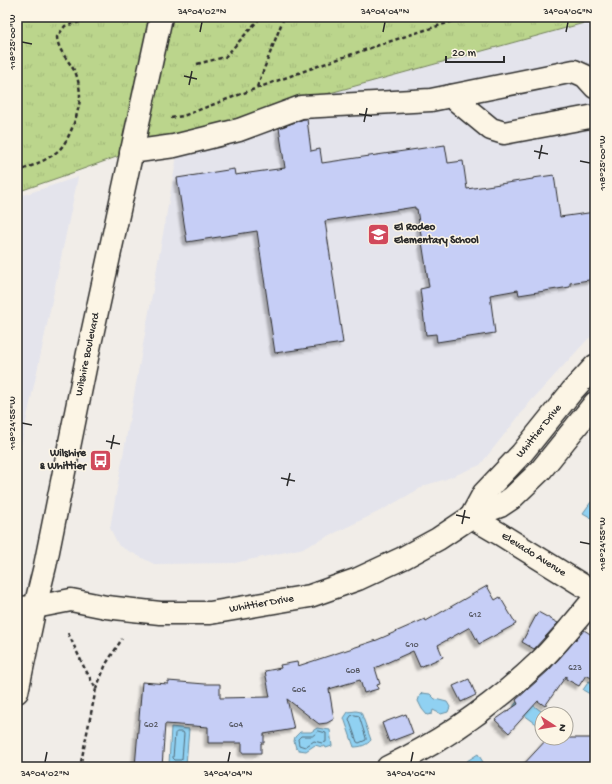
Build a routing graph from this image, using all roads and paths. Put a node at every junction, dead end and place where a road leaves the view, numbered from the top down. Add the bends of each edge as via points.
1 (94, 17) edge
2 (161, 17) edge
3 (261, 17) edge
4 (284, 17) edge
5 (467, 17) edge
6 (197, 64) dead end
7 (595, 87) edge
8 (257, 88) junction
9 (451, 96) junction
10 (595, 116) edge
11 (171, 118) dead end
12 (131, 152) junction
13 (17, 172) edge
14 (595, 366) edge
15 (595, 403) edge
16 (471, 517) junction
17 (595, 593) edge
18 (595, 598) edge
19 (26, 607) edge
20 (68, 633) dead end
21 (122, 639) dead end
22 (96, 690) junction
23 (17, 692) edge
24 (80, 767) edge
25 (388, 767) edge

1 - 13 path via 66,26 57,37 58,45 79,85 80,99 67,140 60,150 49,158
2 - 12 street, Wilshire Boulevard
3 - 6 path via 225,57
4 - 8 path
5 - 8 path
7 - 9 street via 585,76 574,71
8 - 11 path via 183,116
9 - 10 street via 491,129 504,134
9 - 12 street via 431,100 302,106 239,130 174,146
12 - 19 street, Wilshire Boulevard via 45,566
14 - 16 street, Whittier Drive via 522,453 493,482
15 - 16 street, Whittier Drive via 541,470 515,496 500,506
16 - 17 street, Elevado Avenue
16 - 19 street, Whittier Drive via 403,558 358,579 310,596 210,613 160,613 71,600
18 - 25 street via 541,660 508,690 436,741
19 - 23 street, Wilshire Boulevard
20 - 22 path
21 - 22 path via 106,664
22 - 24 path

